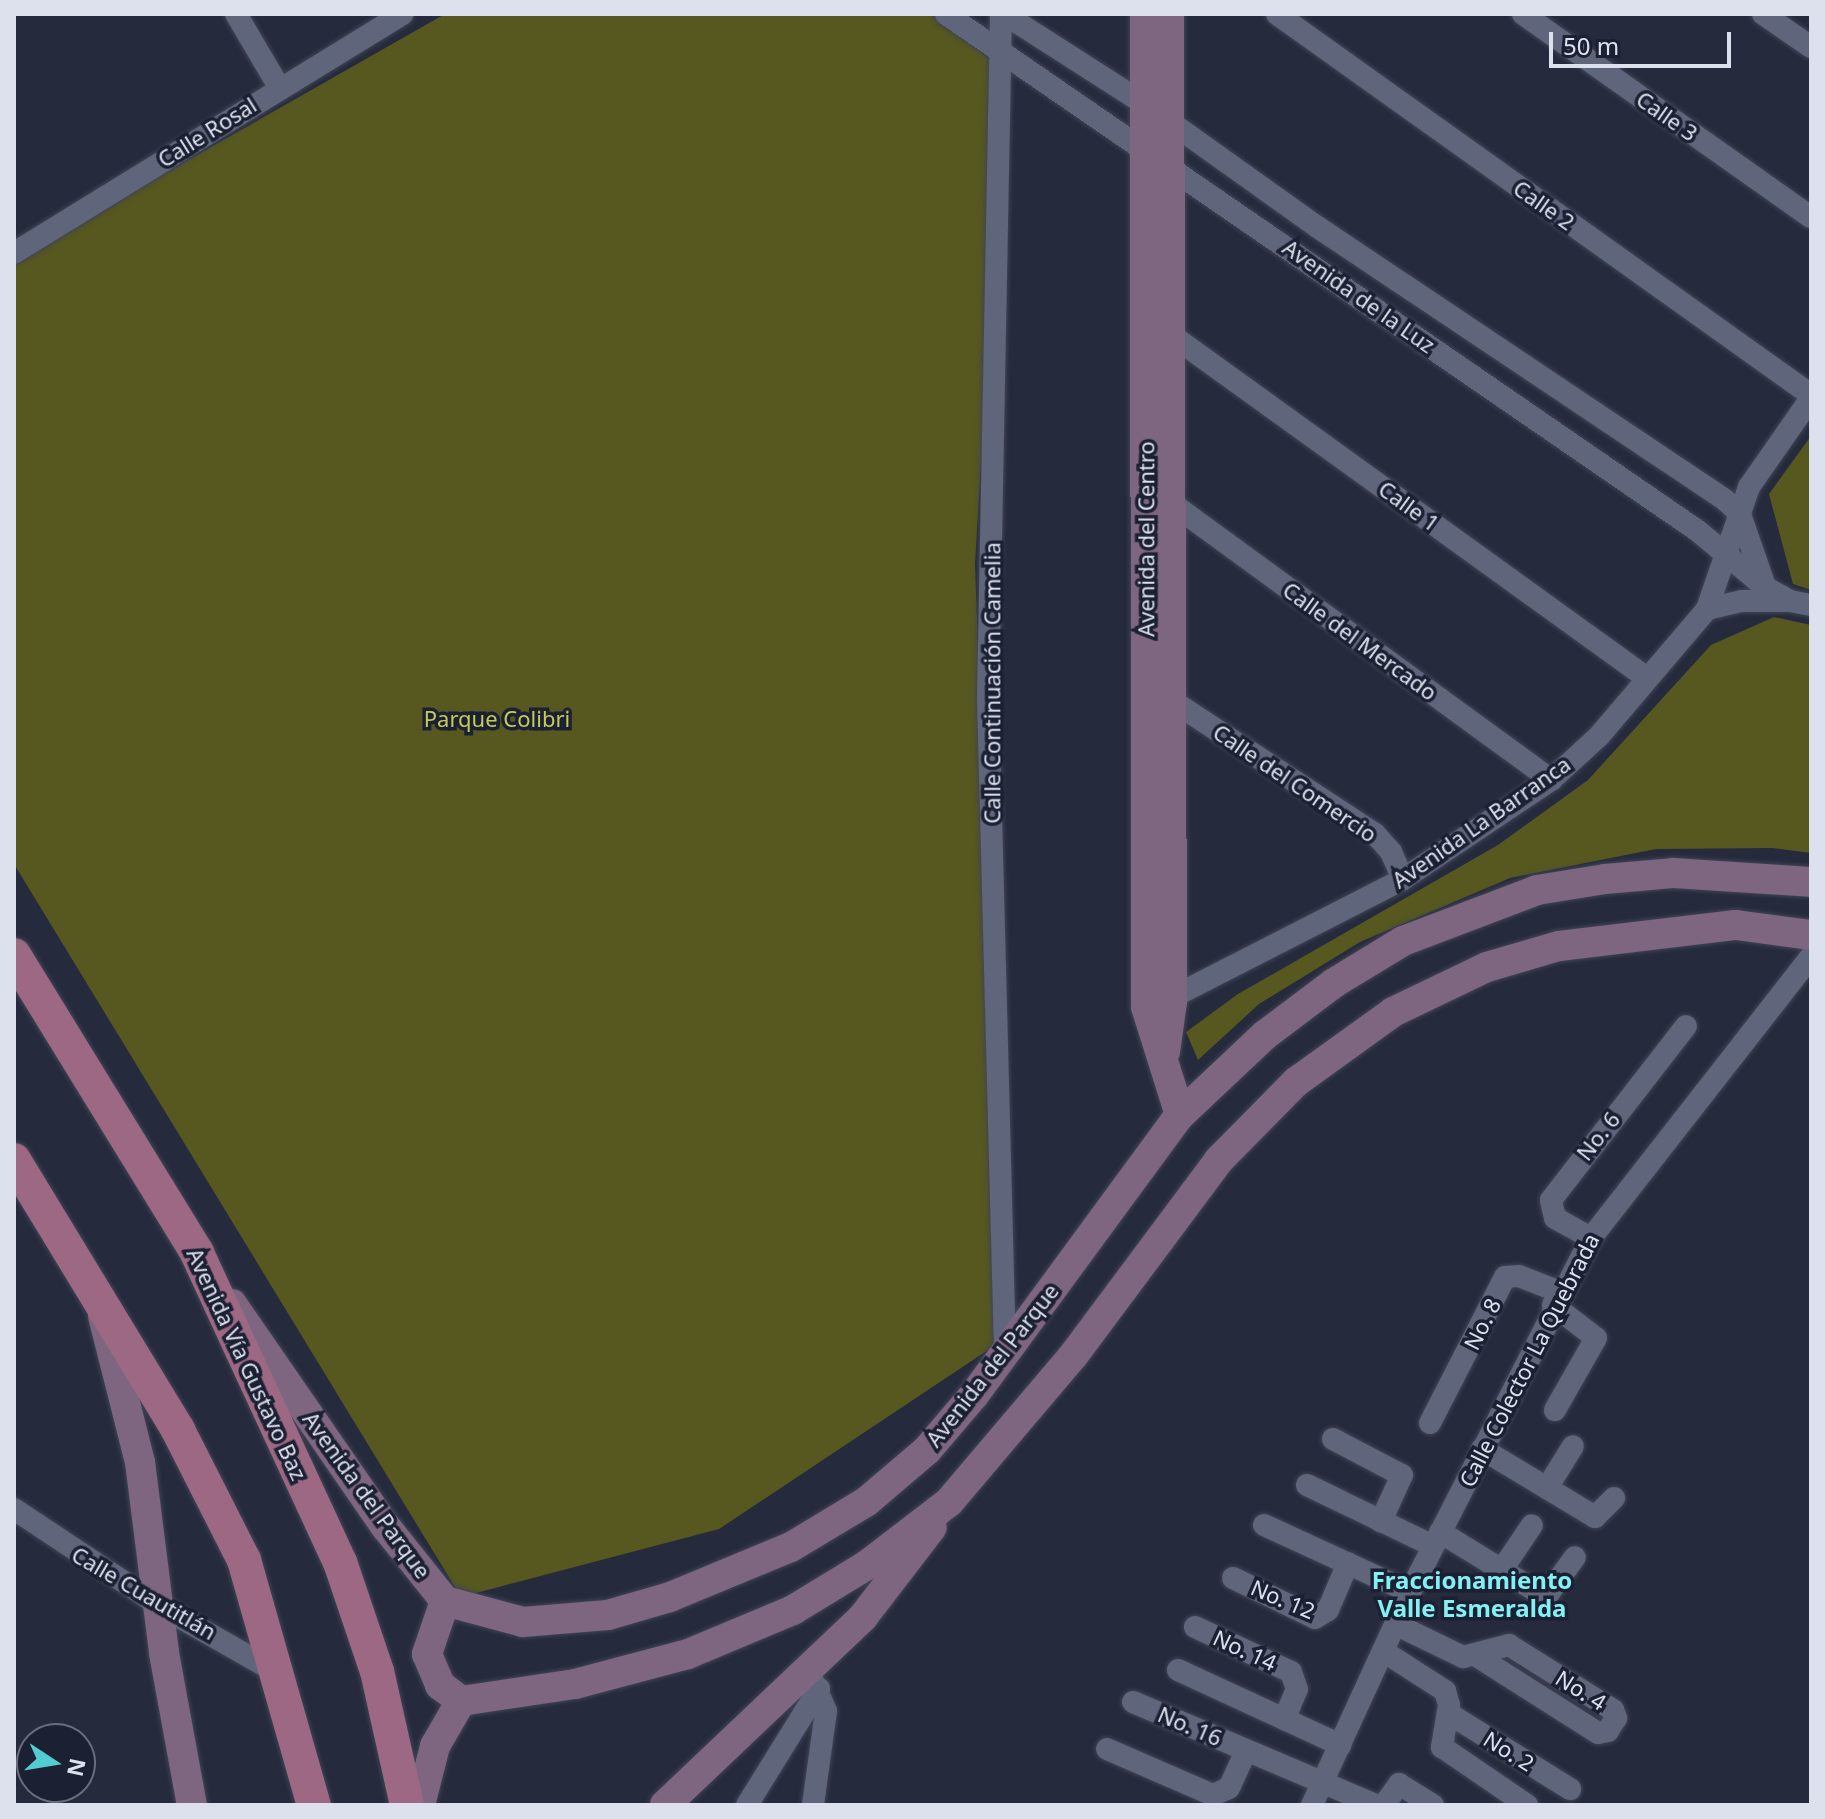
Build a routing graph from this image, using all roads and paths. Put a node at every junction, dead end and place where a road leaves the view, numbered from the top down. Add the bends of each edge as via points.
1 (236, 14) edge
2 (402, 14) edge
3 (946, 14) edge
4 (1002, 14) edge
5 (1145, 14) edge
6 (1169, 14) edge
7 (1277, 14) edge
8 (1523, 14) edge
9 (1763, 14) edge
10 (1811, 47) edge
11 (1003, 54) junction
12 (279, 87) junction
13 (1155, 112) junction
14 (1155, 155) junction
15 (1811, 217) edge
16 (14, 253) edge
17 (1170, 334) junction
18 (1811, 396) edge
19 (1170, 502) junction
20 (1740, 514) junction
21 (1726, 554) junction
22 (1765, 587) junction
23 (1801, 603) edge
24 (1707, 609) junction
25 (1647, 678) junction
26 (1171, 700) junction
27 (1551, 780) junction
28 (1403, 879) junction
29 (1811, 882) edge
30 (1811, 935) edge
31 (14, 955) edge
32 (1811, 956) edge
33 (1159, 1004) junction
34 (1686, 1026) dead end
35 (1180, 1115) junction
36 (14, 1160) edge
37 (1591, 1238) junction
38 (197, 1253) junction
39 (1557, 1298) junction
40 (101, 1307) junction
41 (1005, 1353) junction
42 (1555, 1410) dead end
43 (1430, 1423) dead end
44 (1333, 1439) dead end
45 (1573, 1446) dead end
46 (1482, 1449) junction
47 (1307, 1485) dead end
48 (1547, 1488) junction
49 (1614, 1498) dead end
50 (949, 1502) junction
51 (14, 1509) edge
52 (1381, 1521) junction
53 (1264, 1525) dead end
54 (1532, 1525) dead end
55 (1436, 1539) junction
56 (1575, 1557) dead end
57 (1348, 1563) junction
58 (1501, 1571) junction
59 (1233, 1578) dead end
60 (1410, 1592) junction
61 (445, 1601) junction
62 (160, 1606) junction
63 (1395, 1624) junction
64 (1195, 1627) dead end
65 (1383, 1651) junction
66 (1475, 1655) junction
67 (1178, 1670) dead end
68 (278, 1673) junction
69 (813, 1678) junction
70 (461, 1701) junction
71 (1133, 1702) dead end
72 (1448, 1713) junction
73 (1284, 1719) junction
74 (1340, 1745) junction
75 (1107, 1749) dead end
76 (1246, 1751) junction
77 (1322, 1783) junction
78 (1570, 1789) dead end
79 (192, 1805) edge
80 (314, 1805) edge
81 (407, 1805) edge
82 (420, 1805) edge
83 (665, 1805) edge
84 (747, 1805) edge
85 (813, 1805) edge
86 (1312, 1805) edge
87 (1376, 1805) edge
88 (1384, 1805) edge
89 (1433, 1805) edge
90 (1527, 1805) edge

1 - 12 street
2 - 12 street, Calle Rosal
3 - 11 street, Avenida de la Luz
4 - 11 street, Calle Continuación Camelia
4 - 13 street, Avenida de la Luz
5 - 13 main road, Avenida del Centro
6 - 13 main road, Avenida del Centro
7 - 18 street, Calle 2
8 - 15 street, Calle 3
9 - 10 street
11 - 14 street, Avenida de la Luz
11 - 41 street, Calle Continuación Camelia via 988,699
12 - 16 street, Calle Rosal
13 - 14 main road, Avenida del Centro
13 - 20 street, Avenida de la Luz
14 - 17 main road, Avenida del Centro
14 - 21 street, Avenida de la Luz
14 - 33 main road, Avenida del Centro
17 - 19 main road, Avenida del Centro
17 - 25 street, Calle 1
18 - 20 street, Avenida La Barranca via 1759,468
19 - 26 main road, Avenida del Centro
19 - 27 street, Calle del Mercado
20 - 21 street, Avenida La Barranca
20 - 22 street
21 - 22 street, Avenida de la Luz
21 - 24 street, Avenida La Barranca
22 - 23 street, Avenida de la Luz
23 - 24 street via 1742,601
24 - 25 street, Avenida La Barranca
25 - 27 street, Avenida La Barranca via 1599,736
26 - 28 street, Calle del Comercio via 1375,834 1391,852
26 - 33 main road, Avenida del Centro
27 - 28 street, Avenida La Barranca
28 - 33 street, Avenida La Barranca
29 - 35 main road, Avenida del Parque via 1646,875 1537,890 1472,911 1403,941 1334,983 1265,1035
30 - 50 main road via 1736,925 1559,946 1487,967 1393,1012 1296,1082 1219,1160 1073,1356
31 - 38 main road, Avenida Vía Gustavo Baz
32 - 37 street, Calle Colector La Quebrada
33 - 35 main road, Avenida del Centro via 1164,1062
34 - 37 street, No. 6 via 1551,1200 1555,1218
35 - 41 main road, Avenida del Parque
36 - 40 main road
37 - 39 street, Calle Colector La Quebrada
38 - 61 main road, Avenida del Parque via 386,1527
38 - 81 main road, Avenida Vía Gustavo Baz via 340,1562 377,1671
39 - 42 street via 1596,1338
39 - 43 street, No. 8 via 1519,1276 1505,1277
39 - 46 street, Calle Colector La Quebrada
40 - 62 main road via 140,1462
40 - 68 main road via 178,1430 244,1560
41 - 61 main road, Avenida del Parque via 927,1450 866,1502 791,1547 670,1597 608,1615 523,1622
44 - 52 street via 1402,1475
45 - 48 street
46 - 48 street
46 - 55 street, Calle Colector La Quebrada
47 - 52 street
48 - 49 street via 1595,1517
50 - 69 main road via 889,1588
50 - 70 main road via 867,1565 793,1610 688,1654 589,1681
51 - 62 street, Calle Cuautitlán
52 - 55 street
53 - 57 street
54 - 58 street
55 - 58 street
55 - 60 street, Calle Colector La Quebrada
56 - 58 street via 1546,1597
57 - 59 street, No. 12 via 1328,1610 1315,1618
57 - 60 street
60 - 63 street, Calle Colector La Quebrada
61 - 70 main road via 427,1654 440,1685
62 - 68 street, Calle Cuautitlán
62 - 79 main road
63 - 65 street, Calle Colector La Quebrada
63 - 66 street, No. 4 via 1450,1652
64 - 73 street, No. 14 via 1291,1672 1297,1689
65 - 72 street, No. 2 via 1445,1691
65 - 74 street, Calle Colector La Quebrada
66 - 66 street, No. 4 via 1496,1644 1509,1645 1613,1710 1616,1718 1608,1731 1598,1733
67 - 73 street
68 - 80 main road
69 - 83 main road
69 - 84 street
69 - 85 street via 827,1723
70 - 82 main road via 435,1746
71 - 76 street, No. 16
72 - 78 street, No. 2
72 - 90 street, No. 2 via 1442,1747
73 - 74 street
74 - 77 street, Calle Colector La Quebrada
75 - 76 street, No. 16 via 1213,1795 1229,1788
76 - 77 street, No. 16
77 - 86 street, Calle Colector La Quebrada
77 - 87 street, No. 16
88 - 89 street via 1399,1784

